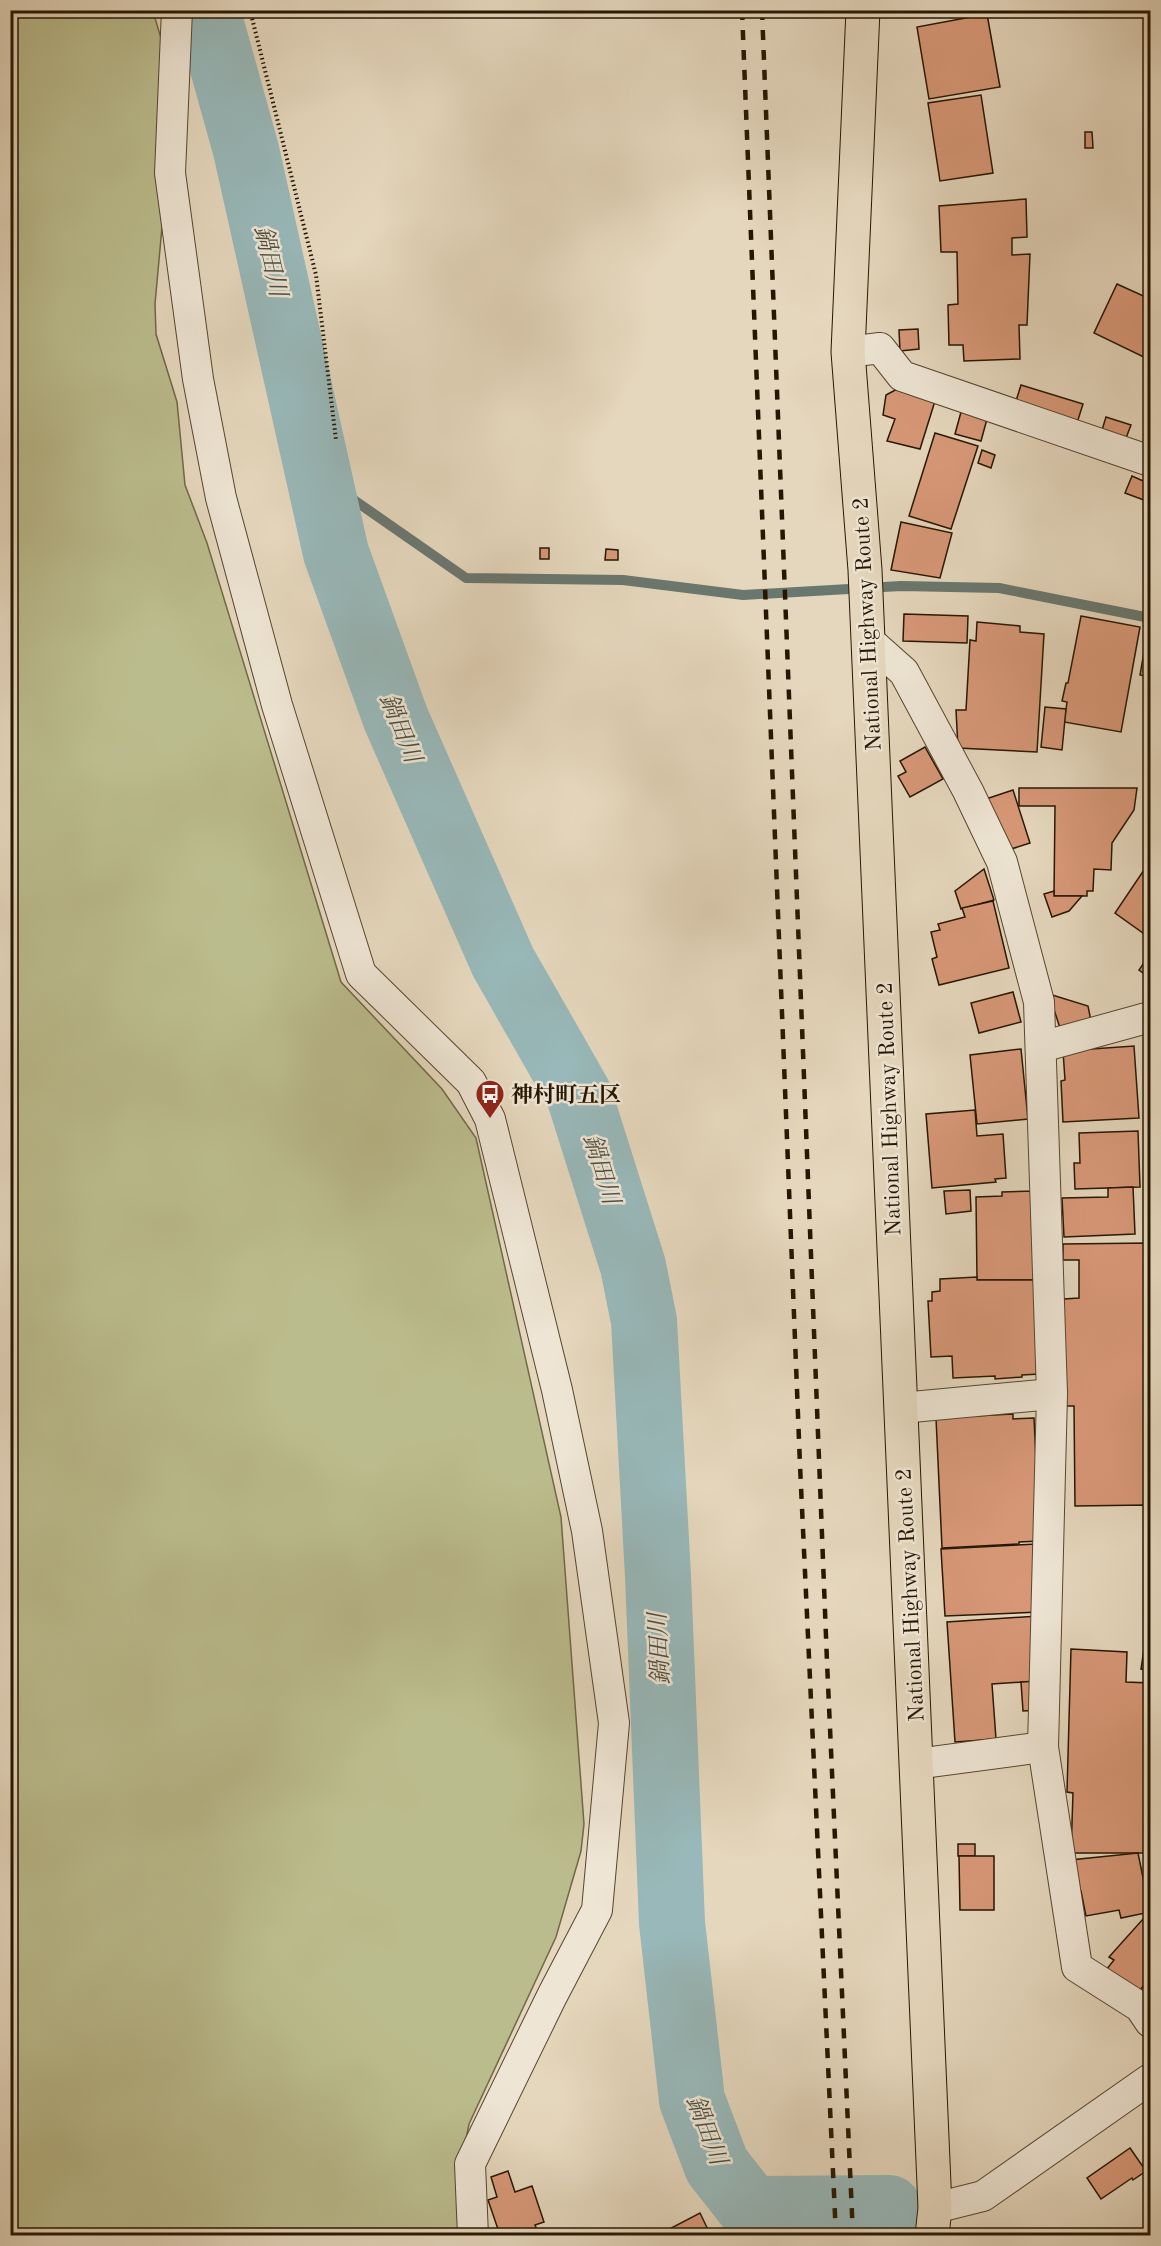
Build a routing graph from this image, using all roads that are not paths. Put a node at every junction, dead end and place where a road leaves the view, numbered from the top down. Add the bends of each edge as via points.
1 (177, 10) edge
2 (862, 10) edge
3 (848, 352) junction
4 (1150, 461) edge
5 (868, 640) junction
6 (1150, 1017) edge
7 (1041, 1047) junction
8 (1052, 1394) junction
9 (901, 1408) junction
10 (1043, 1747) junction
11 (916, 1764) junction
12 (1150, 2022) edge
13 (1150, 2079) edge
14 (936, 2226) edge
15 (473, 2235) edge

1 - 15 street via 170,173 198,380 221,498 277,705 361,974 471,1082 490,1119 557,1390 587,1531 614,1723 597,1910 470,2164
2 - 3 highway, National Highway Route 2
3 - 4 street via 880,348 902,376
3 - 5 highway, National Highway Route 2
5 - 7 street via 904,672 1002,862 1039,1002
5 - 9 highway, National Highway Route 2
6 - 7 street
7 - 8 street
8 - 9 street
8 - 10 street
9 - 11 highway, National Highway Route 2
10 - 11 street
10 - 12 street via 1077,1967 1140,2007
11 - 14 highway, National Highway Route 2
13 - 14 street

